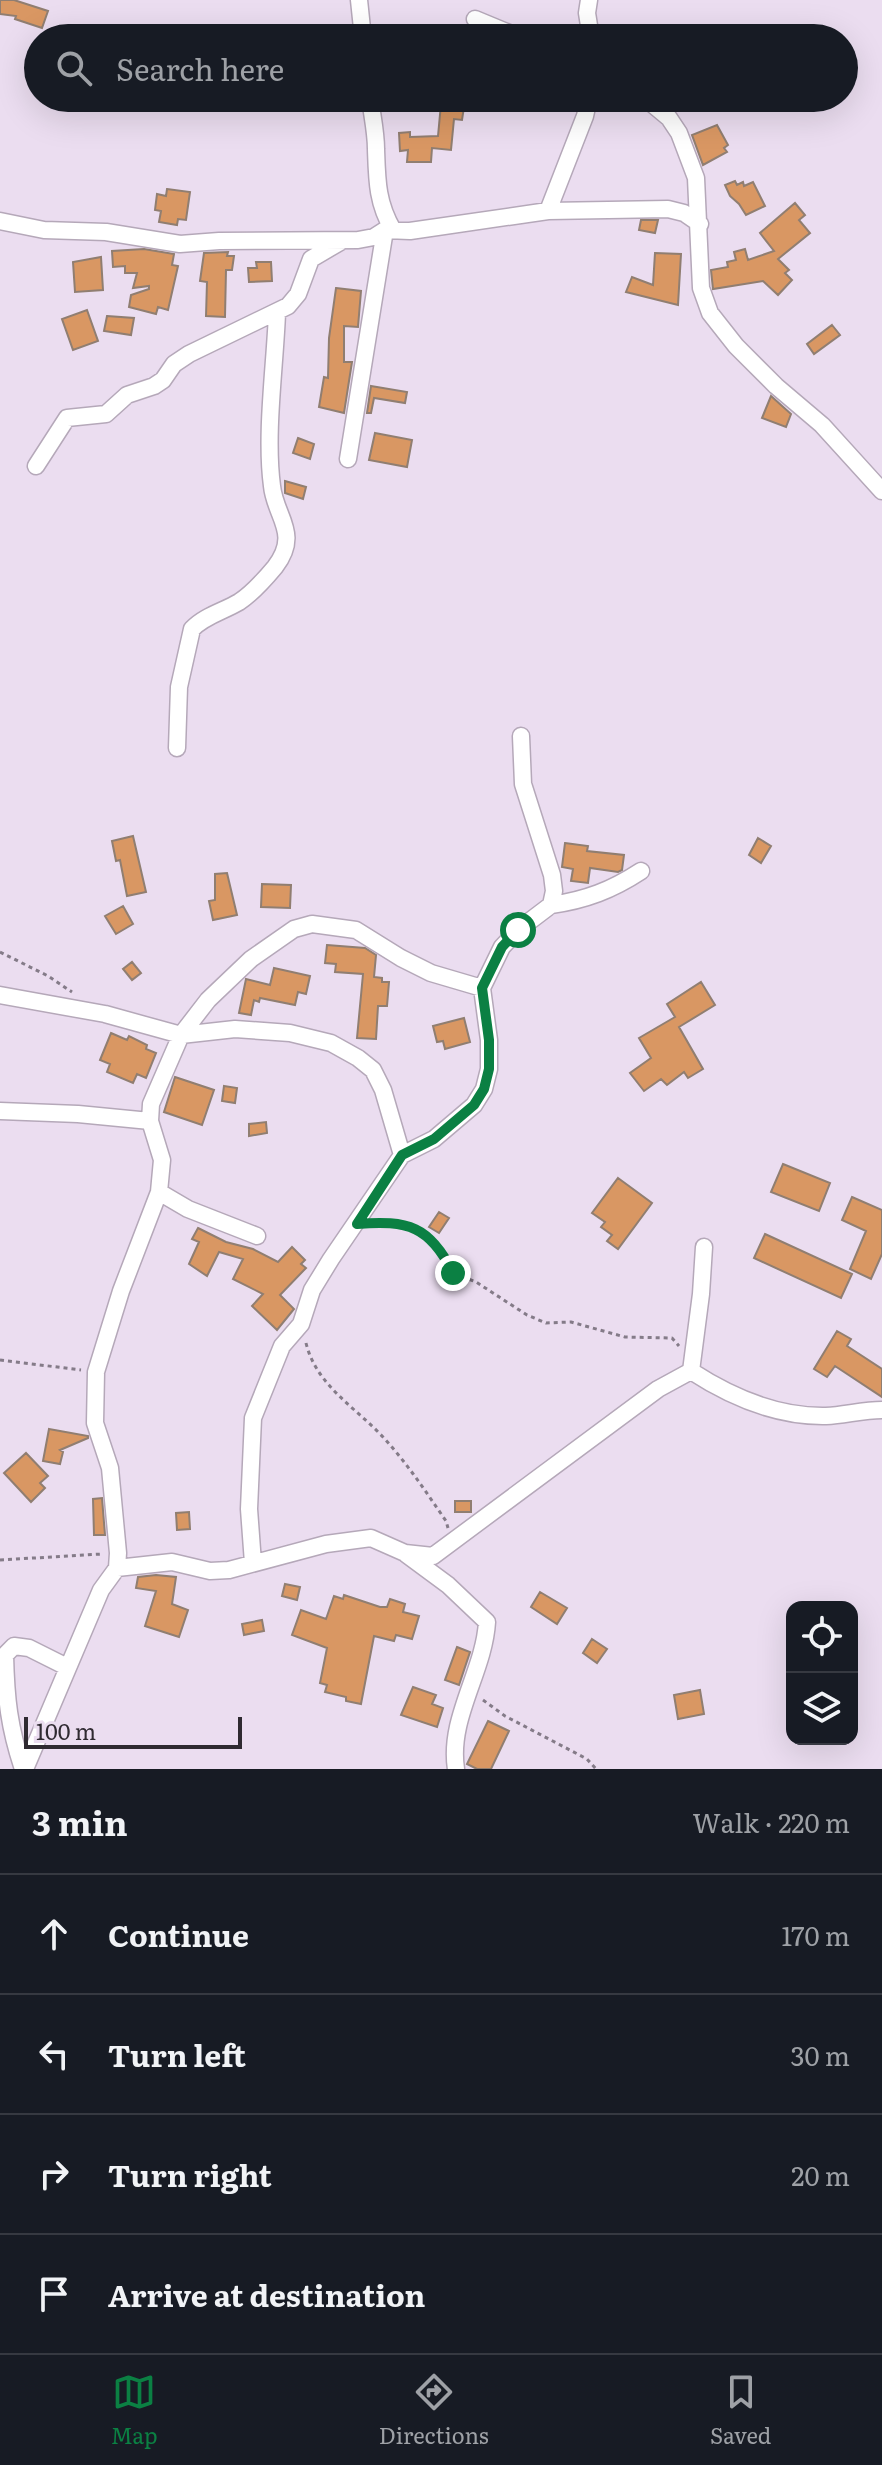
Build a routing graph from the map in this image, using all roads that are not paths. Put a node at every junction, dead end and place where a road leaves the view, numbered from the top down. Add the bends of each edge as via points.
1 (359, 0) edge
2 (603, 0) edge
3 (588, 6) edge
4 (475, 19) dead end
5 (362, 24) edge
6 (487, 24) edge
7 (372, 112) edge
8 (586, 112) edge
9 (662, 112) edge
10 (548, 211) junction
11 (0, 221) edge
12 (700, 224) junction
13 (389, 230) junction
14 (345, 240) junction
15 (277, 313) junction
16 (348, 459) dead end
17 (36, 466) dead end
18 (881, 489) edge
19 (521, 736) dead end
20 (177, 748) dead end
21 (641, 871) dead end
22 (551, 905) junction
23 (482, 988) junction
24 (0, 995) edge
25 (181, 1035) junction
26 (0, 1111) edge
27 (150, 1121) junction
28 (402, 1155) junction
29 (159, 1192) junction
30 (257, 1236) dead end
31 (704, 1247) dead end
32 (691, 1371) junction
33 (882, 1410) edge
34 (405, 1553) junction
35 (117, 1560) junction
36 (253, 1563) junction
37 (67, 1667) junction
38 (24, 1769) edge
39 (456, 1769) edge

1 - 5 street
2 - 3 street
4 - 6 street
7 - 13 street via 377,189
8 - 10 street
9 - 12 street via 679,133 696,178
10 - 12 street via 668,209
10 - 13 street
11 - 14 street via 180,244
12 - 18 street via 701,288 710,313 736,346 822,425
13 - 14 street
13 - 16 street
14 - 15 street via 311,259 298,294
15 - 17 street via 189,354 163,380 127,395 106,414 67,418
15 - 20 street via 272,489 287,534 277,564 256,588 192,629 179,687
19 - 22 street via 523,784 552,875
21 - 22 street via 586,900
22 - 23 street via 502,947
23 - 25 street via 431,973 356,930 312,924 294,929 251,959
23 - 28 street via 489,1040 484,1089 474,1105 434,1139
24 - 25 street via 105,1014
25 - 27 street via 151,1104
25 - 28 street via 235,1029 331,1043 373,1070
26 - 27 street
27 - 29 street via 162,1160
28 - 36 street via 312,1290 301,1324 282,1346 253,1418
29 - 30 street
29 - 35 street via 96,1372 95,1423 110,1468
31 - 32 street
32 - 33 street via 765,1408 824,1416
32 - 34 street via 658,1389 433,1556
34 - 36 street via 371,1538
34 - 39 street via 487,1622 486,1643 460,1718 453,1752
35 - 36 street via 172,1562 210,1571
35 - 37 street
37 - 38 street
37 - 38 street via 29,1648 14,1646 5,1655 6,1705

